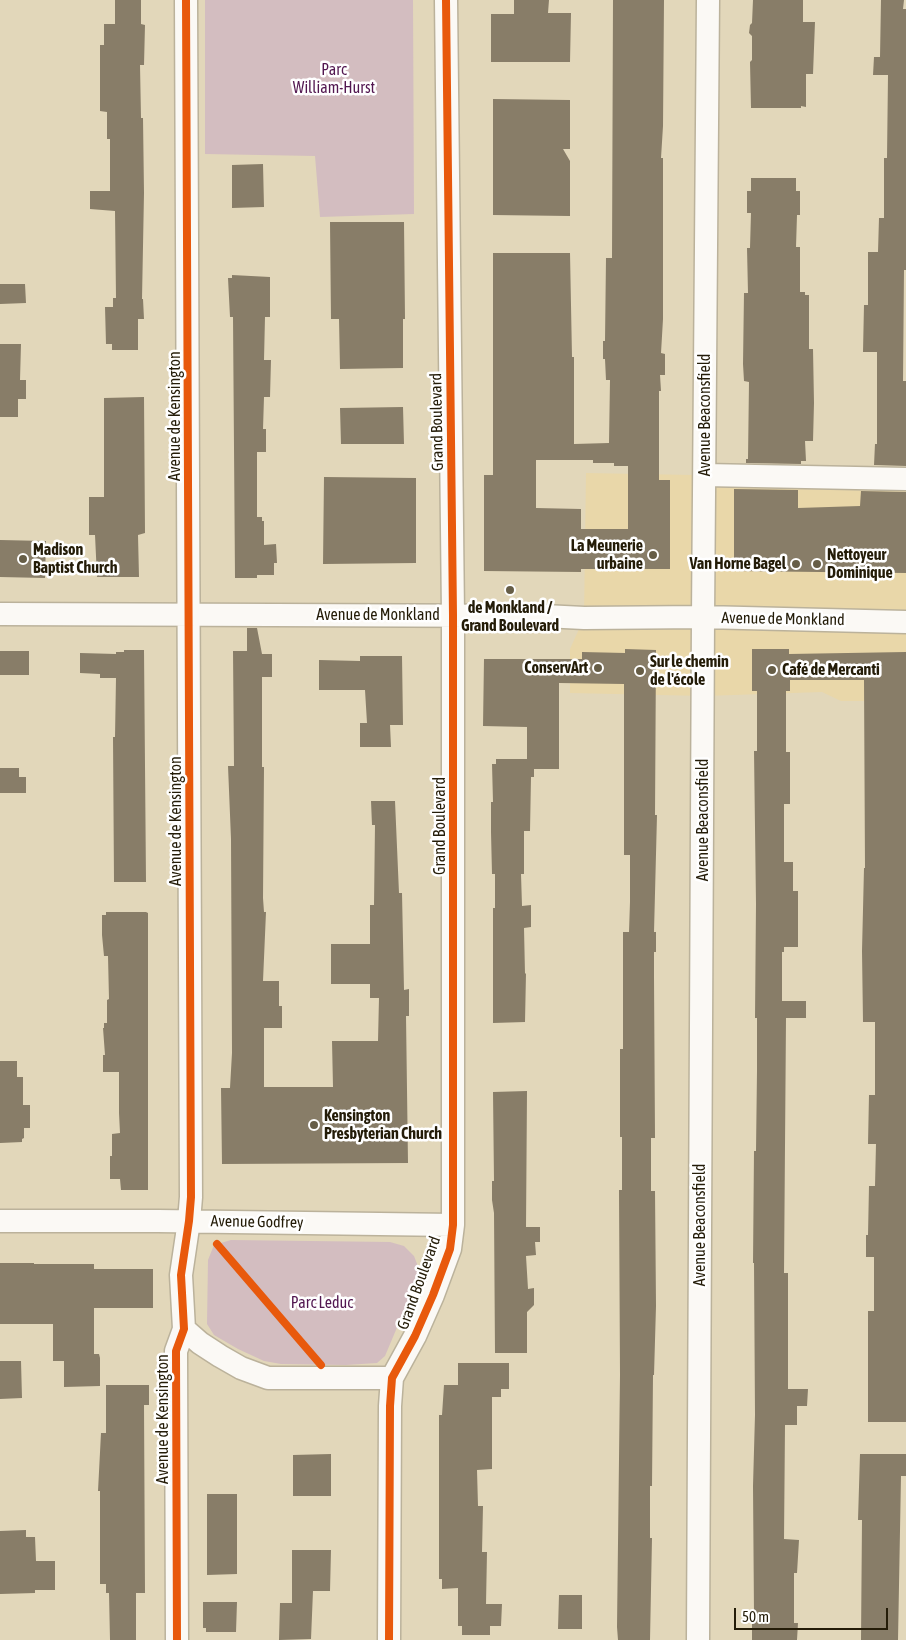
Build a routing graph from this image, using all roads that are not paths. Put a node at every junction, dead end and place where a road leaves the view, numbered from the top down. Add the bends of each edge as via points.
1 (186, 0) edge
2 (446, 0) edge
3 (708, 0) edge
4 (705, 475) junction
5 (906, 479) edge
6 (0, 614) edge
7 (189, 614) junction
8 (453, 615) junction
9 (703, 617) junction
10 (906, 622) edge
11 (0, 1221) edge
12 (189, 1221) junction
13 (453, 1225) junction
14 (184, 1329) junction
15 (392, 1378) junction
16 (177, 1640) edge
17 (389, 1640) edge
18 (698, 1640) edge

1 - 7 street, Avenue de Kensington
2 - 8 street, Grand Boulevard
3 - 4 street, Avenue Beaconsfield
4 - 5 street
4 - 9 street, Avenue Beaconsfield
6 - 7 street, Avenue de Monkland
7 - 8 street, Avenue de Monkland
7 - 12 street, Avenue de Kensington
8 - 9 street, Avenue de Monkland
8 - 13 street, Grand Boulevard
9 - 10 street, Avenue de Monkland
9 - 18 street, Avenue Beaconsfield
11 - 12 street, Avenue Godfrey
12 - 13 street, Avenue Godfrey
12 - 14 street, Avenue de Kensington via 181,1276
13 - 15 street, Grand Boulevard via 450,1249 433,1295
14 - 15 street via 220,1356 268,1378
14 - 16 street, Avenue de Kensington via 176,1351
15 - 17 street, Grand Boulevard

